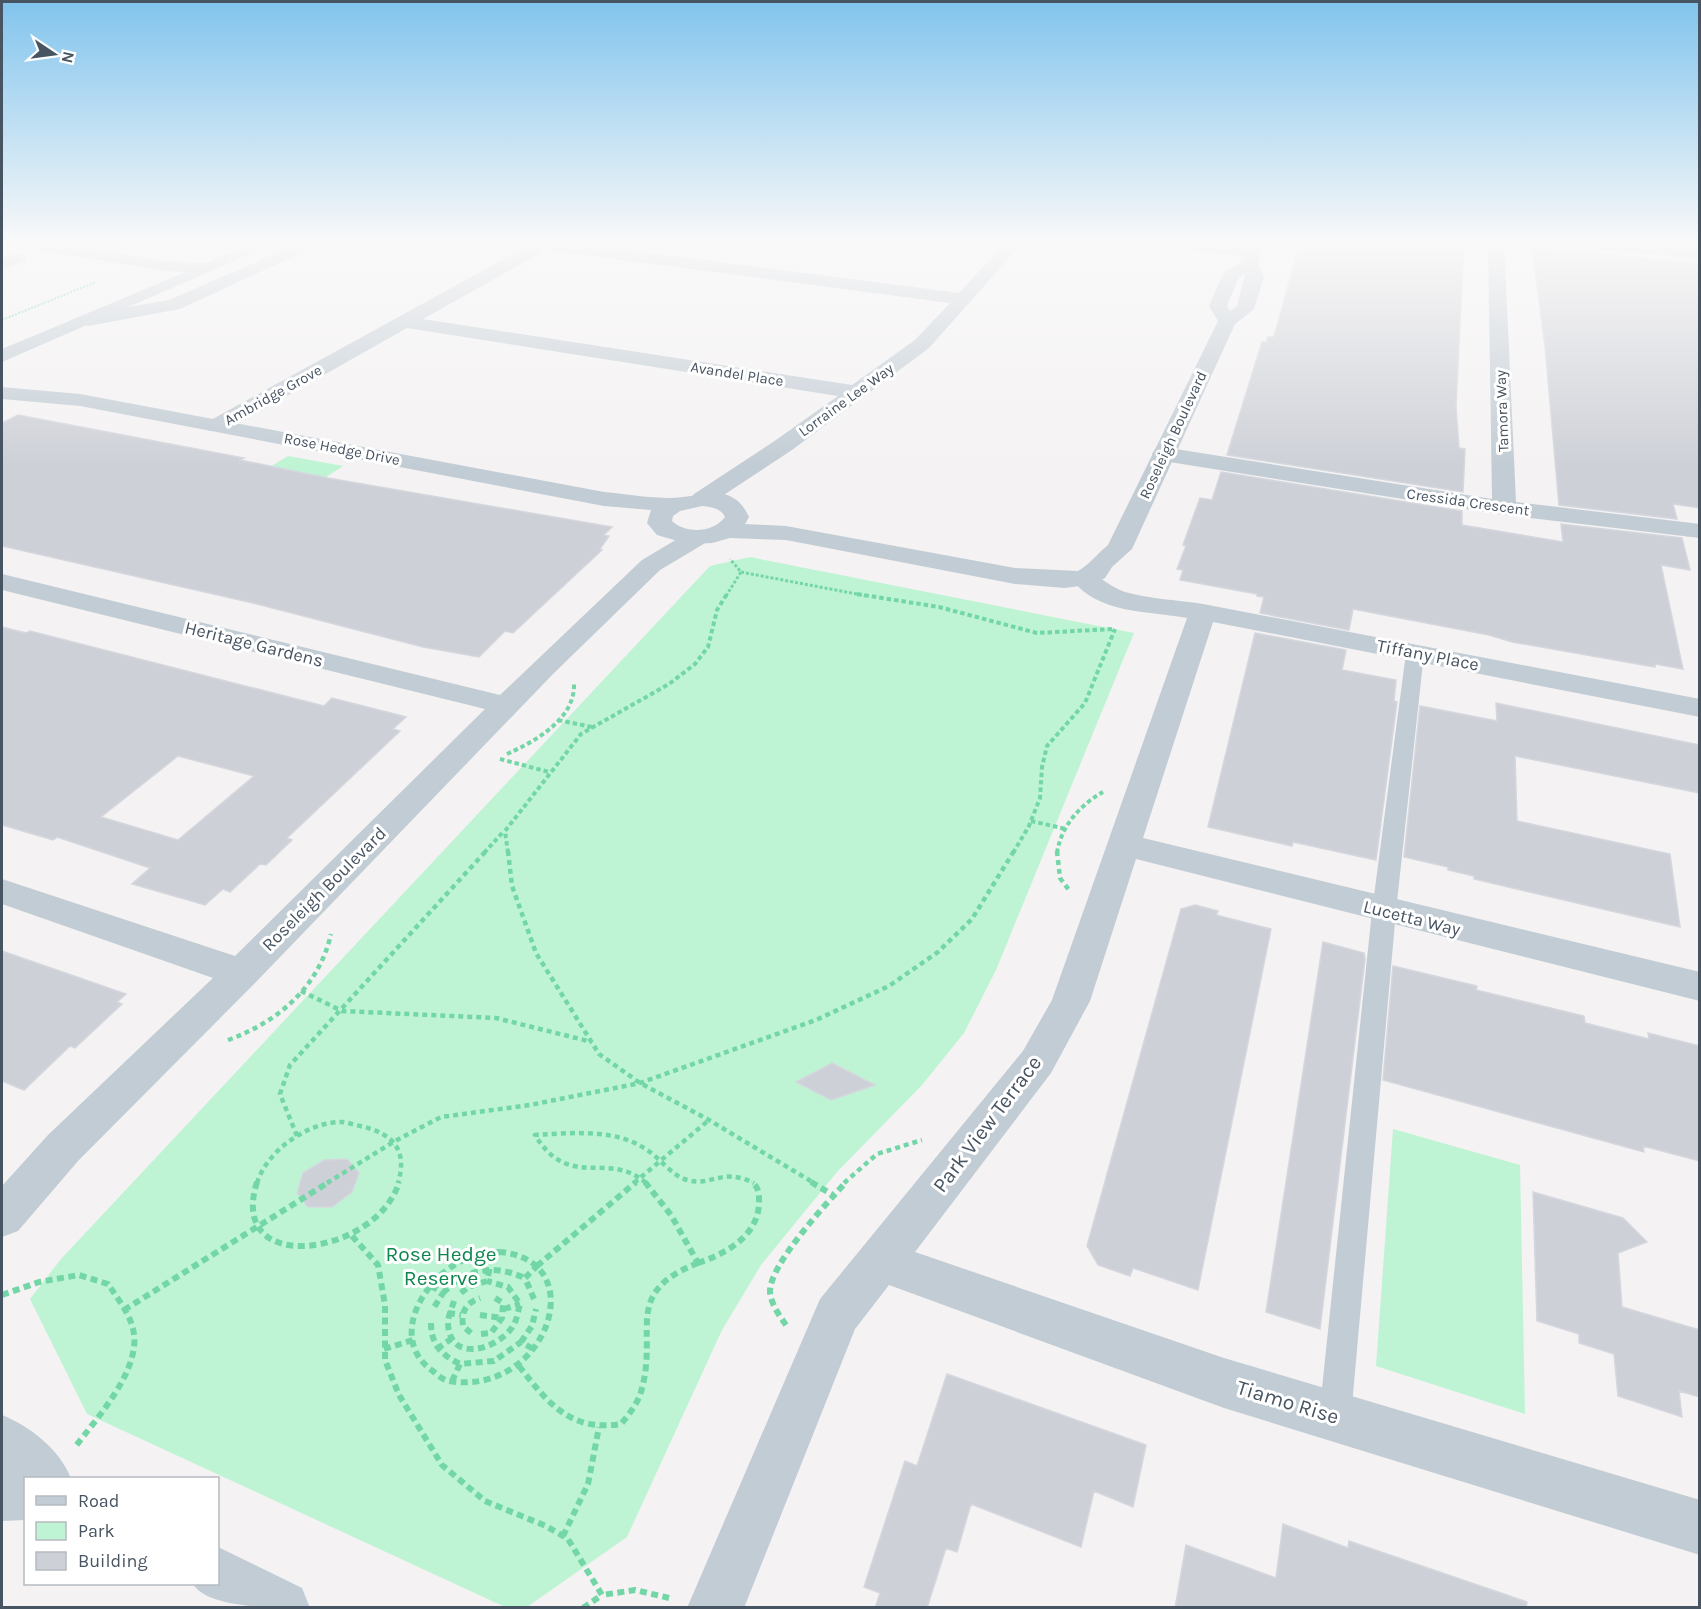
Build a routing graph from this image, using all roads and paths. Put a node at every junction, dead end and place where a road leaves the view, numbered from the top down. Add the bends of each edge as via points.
1 (97, 316) edge
2 (109, 316) edge
3 (417, 316) edge
4 (948, 316) edge
5 (1224, 316) edge
6 (1234, 316) edge
7 (1498, 316) edge
8 (88, 320) junction
9 (1227, 321) junction
10 (406, 322) junction
11 (2, 356) edge
12 (2, 376) edge
13 (855, 392) junction
14 (2, 393) edge
15 (80, 400) junction
16 (217, 426) junction
17 (1162, 457) junction
18 (743, 473) junction
19 (702, 499) junction
20 (1504, 508) junction
21 (730, 517) junction
22 (666, 518) junction
23 (1700, 531) edge
24 (698, 537) junction
25 (657, 561) junction
26 (741, 572) junction
27 (2, 582) edge
28 (1096, 584) junction
29 (1145, 604) junction
30 (1203, 612) junction
31 (1112, 629) junction
32 (1415, 653) junction
33 (543, 668) junction
34 (506, 705) junction
35 (1700, 708) edge
36 (558, 720) junction
37 (592, 727) junction
38 (549, 772) junction
39 (1142, 795) junction
40 (1030, 821) junction
41 (1066, 829) junction
42 (505, 831) junction
43 (1125, 844) junction
44 (2, 891) edge
45 (1104, 904) junction
46 (1384, 911) junction
47 (242, 973) junction
48 (1700, 987) edge
49 (301, 991) dead end
50 (342, 1011) junction
51 (593, 1042) junction
52 (640, 1083) junction
53 (709, 1120) junction
54 (297, 1136) junction
55 (395, 1141) junction
56 (969, 1148) junction
57 (660, 1163) junction
58 (641, 1178) junction
59 (834, 1195) junction
60 (2, 1217) edge
61 (258, 1227) junction
62 (352, 1236) junction
63 (881, 1260) junction
64 (698, 1264) junction
65 (537, 1266) junction
66 (490, 1267) junction
67 (525, 1278) junction
68 (487, 1281) junction
69 (431, 1286) junction
70 (443, 1293) junction
71 (461, 1293) dead end
72 (2, 1295) edge
73 (492, 1296) dead end
74 (480, 1298) dead end
75 (534, 1299) dead end
76 (454, 1301) dead end
77 (520, 1304) junction
78 (434, 1309) dead end
79 (504, 1309) junction
80 (124, 1310) junction
81 (536, 1310) dead end
82 (448, 1314) junction
83 (461, 1315) junction
84 (480, 1315) dead end
85 (502, 1318) junction
86 (431, 1323) dead end
87 (471, 1333) dead end
88 (481, 1334) dead end
89 (451, 1339) junction
90 (413, 1340) junction
91 (521, 1342) junction
92 (822, 1348) junction
93 (384, 1349) junction
94 (437, 1349) junction
95 (535, 1350) junction
96 (460, 1364) junction
97 (519, 1366) junction
98 (452, 1381) junction
99 (1335, 1417) junction
100 (599, 1427) junction
101 (2, 1441) edge
102 (58, 1465) edge
103 (24, 1493) edge
104 (2, 1494) edge
105 (1700, 1528) edge
106 (563, 1536) junction
107 (219, 1576) edge
108 (602, 1596) junction
109 (695, 1604) edge
110 (282, 1608) edge
111 (583, 1608) edge

1 - 8 street
2 - 8 street
3 - 10 street, Ambridge Grove
4 - 13 street, Lorraine Lee Way via 922,344
5 - 9 street
6 - 9 street, Roseleigh Boulevard
7 - 20 street, Tamora Way
8 - 11 street
9 - 17 street, Roseleigh Boulevard
10 - 13 street, Avandel Place
10 - 16 street, Ambridge Grove
12 - 15 street, Rose Hedge Drive
13 - 18 street, Lorraine Lee Way
14 - 15 street, Rose Hedge Drive
15 - 16 street, Rose Hedge Drive
16 - 22 street, Rose Hedge Drive via 604,499
17 - 20 street, Cressida Crescent
17 - 28 street, Roseleigh Boulevard via 1119,549 1120,567
18 - 19 street, Lorraine Lee Way
18 - 21 street, Lorraine Lee Way via 733,487
19 - 21 street
19 - 22 street
20 - 23 street, Cressida Crescent
21 - 24 street
21 - 28 street via 786,533 1015,576 1065,591
22 - 24 street, Rose Hedge Drive
22 - 25 street, Roseleigh Boulevard
24 - 25 street, Roseleigh Boulevard
25 - 26 path via 730,559
25 - 33 street, Roseleigh Boulevard
26 - 31 path via 939,607 1037,633
26 - 37 path via 717,610 708,647 695,664 669,684
27 - 34 street, Heritage Gardens
28 - 29 street, Tiffany Place
29 - 30 street, Tiffany Place
29 - 31 path via 1132,615 1138,625
30 - 32 street, Tiffany Place
30 - 39 street, Park View Terrace
31 - 40 path via 1114,634 1084,703 1047,746 1040,798
32 - 35 street, Tiffany Place
32 - 46 lane
33 - 34 street, Roseleigh Boulevard
33 - 36 path via 566,676 573,681 576,691
34 - 47 street, Roseleigh Boulevard
36 - 37 path
36 - 38 path via 521,749 495,758
37 - 38 path via 581,734
38 - 42 path
39 - 41 path via 1117,790 1097,794 1073,814
39 - 43 street, Park View Terrace
40 - 41 path
40 - 52 path via 972,919 938,952 889,986 816,1020
41 - 45 path via 1056,857 1060,880 1081,897
42 - 50 path
42 - 51 path via 512,886 536,953
43 - 45 street, Park View Terrace
43 - 46 street, Lucetta Way
44 - 47 street
45 - 56 street, Park View Terrace via 1065,1011 1037,1062
46 - 48 street, Lucetta Way
46 - 99 lane
47 - 60 street, Roseleigh Boulevard via 63,1148
49 - 50 path
50 - 51 path via 496,1018
50 - 54 path via 290,1065 280,1094
51 - 52 path via 599,1054
52 - 53 path
52 - 55 path via 530,1105 441,1117
53 - 57 path
53 - 59 path
54 - 55 path via 320,1126 364,1123
54 - 61 path via 262,1169 253,1189 251,1209
55 - 61 path
55 - 62 path via 403,1159 402,1179 393,1200 376,1220
56 - 59 path via 923,1140 893,1145 869,1160
56 - 63 street, Park View Terrace
57 - 58 path
57 - 58 path via 646,1149 617,1138 535,1135 551,1160 567,1167 624,1170
57 - 64 path via 691,1181 740,1177 755,1184 759,1192 760,1205 748,1235 725,1254
58 - 64 path via 655,1193
58 - 65 path
59 - 92 path via 782,1261 770,1287 773,1306 786,1325
61 - 62 path via 269,1239 307,1248 330,1245
61 - 80 path
62 - 93 path via 378,1265 384,1305
63 - 92 street, Park View Terrace via 837,1315
63 - 99 street, Tiamo Rise via 1224,1383
64 - 100 path via 666,1279 656,1289 646,1317 645,1374 637,1406 621,1424
65 - 67 path
65 - 69 path via 512,1254 484,1253 454,1264
65 - 95 path via 547,1279 553,1312
66 - 67 path
66 - 68 path
66 - 70 path via 458,1278
67 - 75 path
68 - 71 path
68 - 77 path via 506,1284
69 - 70 path
69 - 90 path via 415,1315
70 - 78 path
72 - 80 path via 39,1282 79,1275 108,1284
73 - 79 path
74 - 83 path via 466,1305
76 - 82 path
77 - 79 path
77 - 89 path via 514,1327 496,1344 473,1350
79 - 85 path
80 - 102 path via 134,1332 126,1373 106,1406
81 - 91 path via 532,1326
82 - 83 path
82 - 89 path via 446,1327
83 - 87 path via 463,1326
84 - 85 path
85 - 88 path via 490,1333
86 - 94 path via 430,1333
89 - 94 path
90 - 93 path
90 - 98 path via 429,1370
91 - 95 path
91 - 96 path via 494,1362
92 - 109 street, Park View Terrace
93 - 106 path via 384,1360 399,1395 442,1465 485,1501
94 - 96 path
95 - 97 path
96 - 98 path
97 - 98 path via 500,1377 479,1382
97 - 100 path via 550,1405 572,1421
99 - 105 street, Tiamo Rise
100 - 106 path via 588,1491
101 - 102 street
103 - 104 street
106 - 108 path
107 - 110 street
108 - 109 path via 635,1590
108 - 111 path

